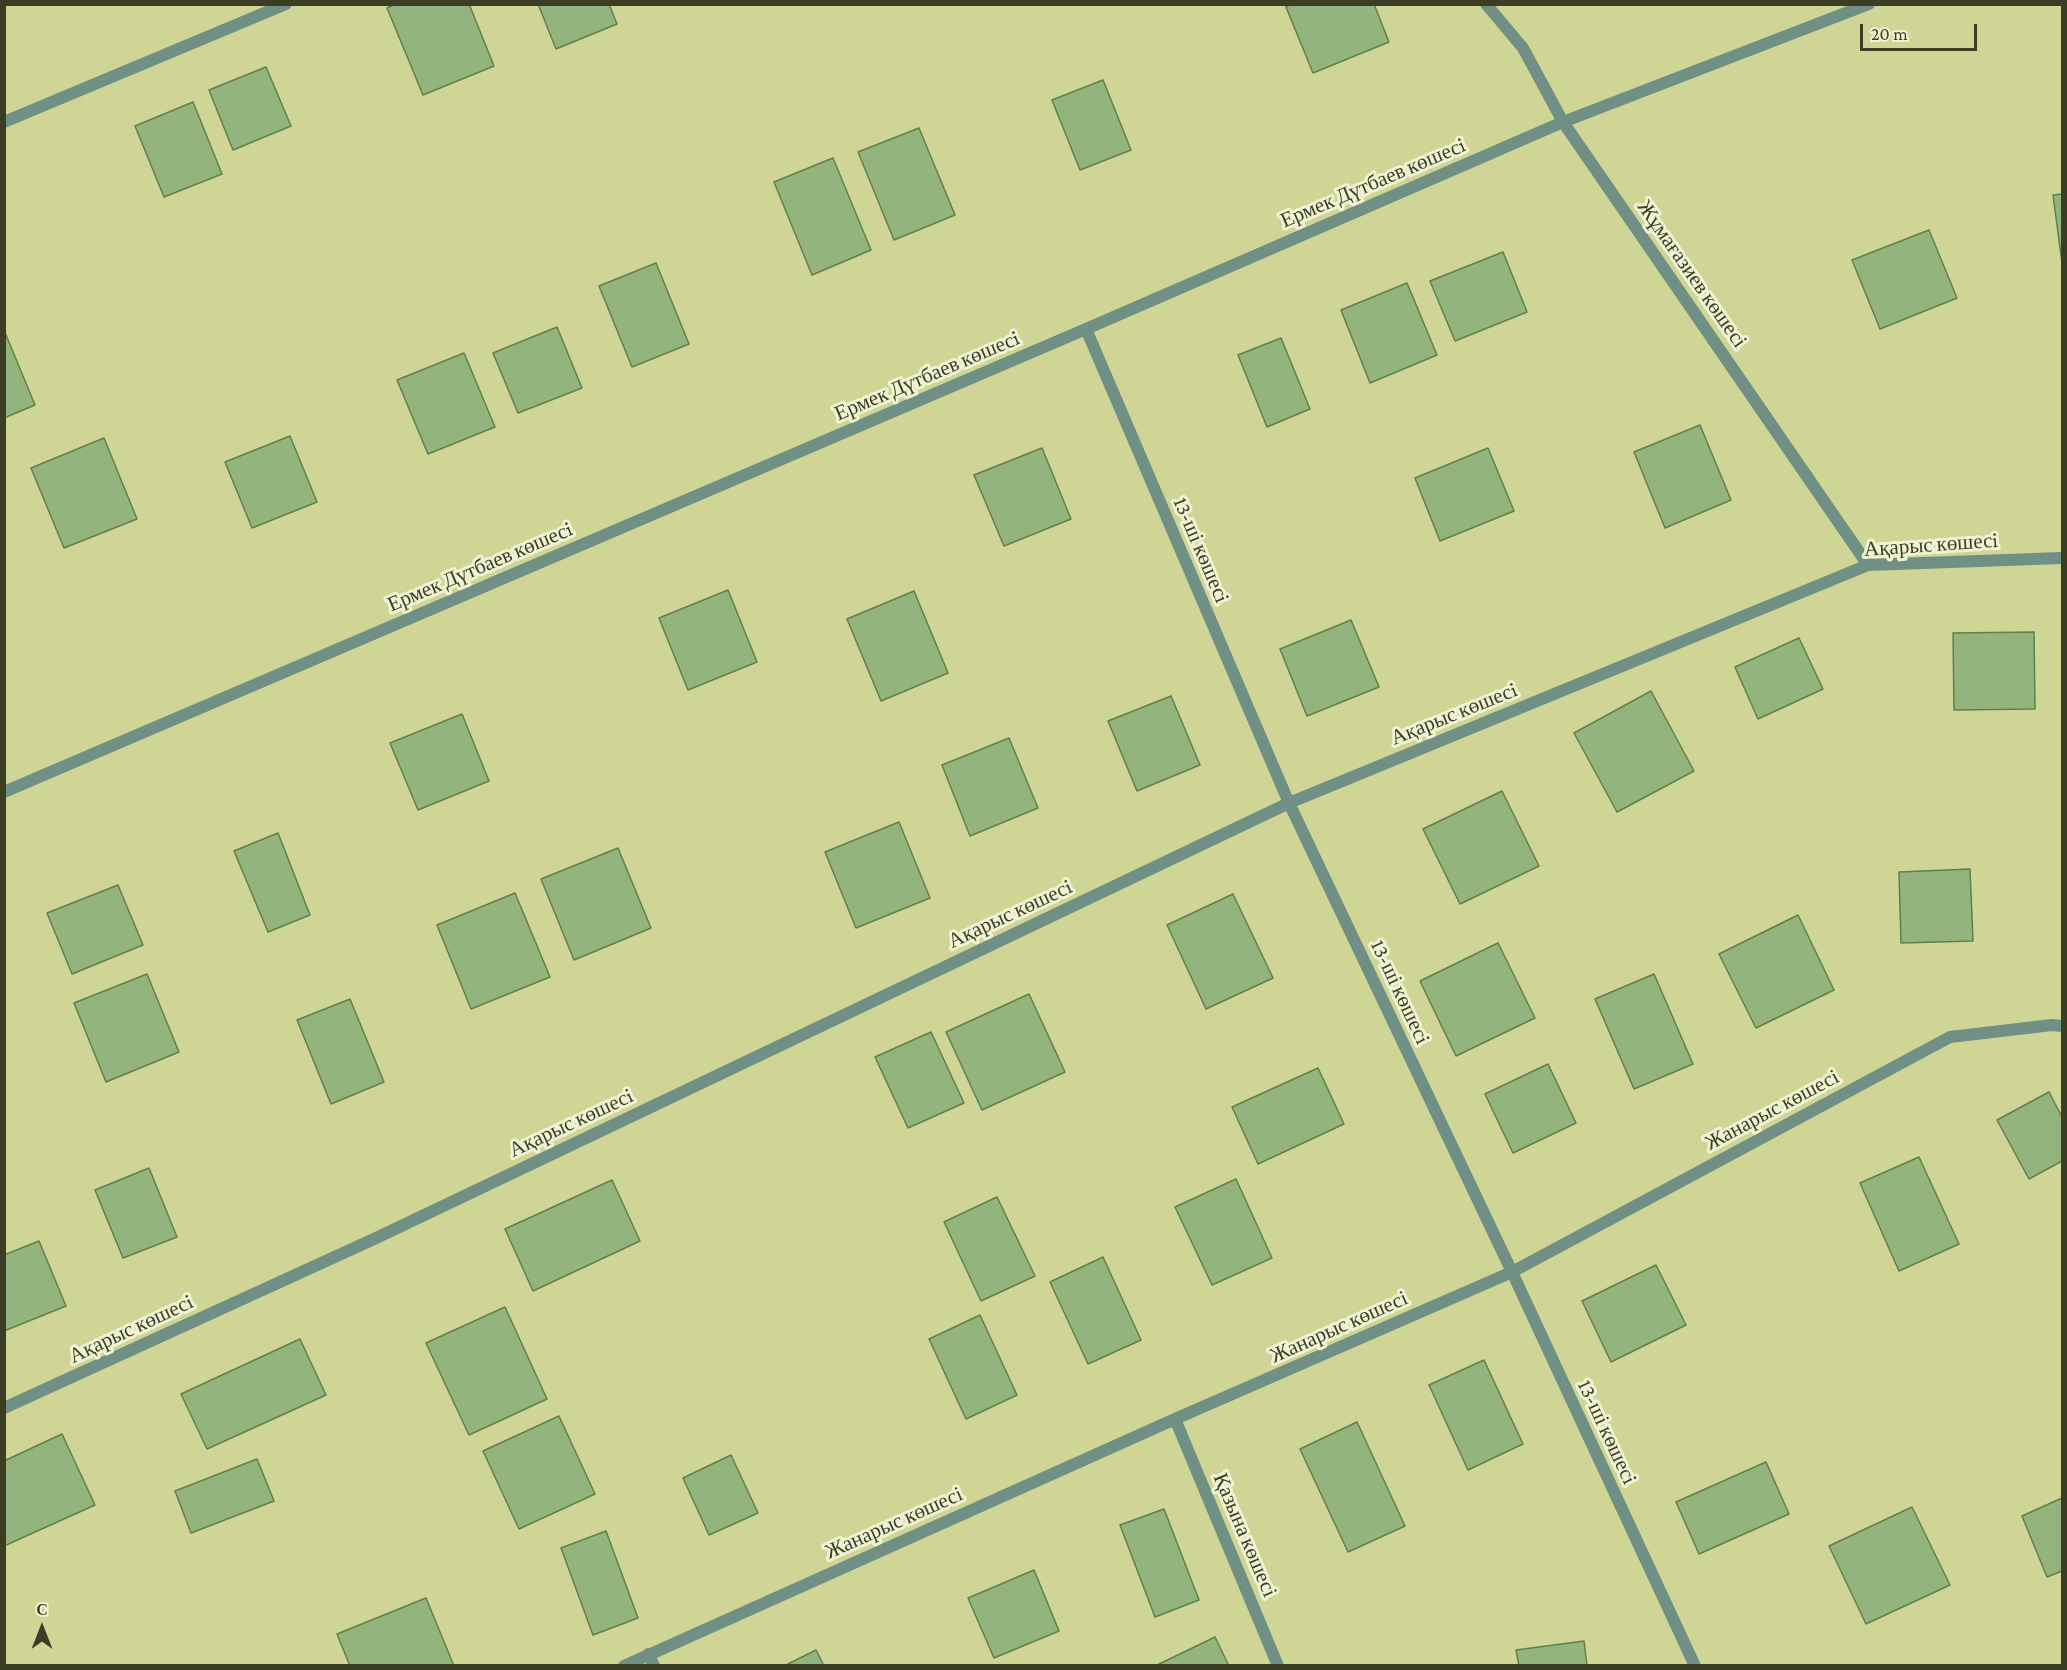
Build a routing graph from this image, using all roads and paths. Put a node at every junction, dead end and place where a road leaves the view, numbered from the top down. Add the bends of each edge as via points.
1 (286, 4) edge
2 (1486, 4) edge
3 (1869, 4) edge
4 (4, 122) edge
5 (1563, 122) junction
6 (1086, 329) junction
7 (2062, 558) edge
8 (1868, 565) junction
9 (6, 788) edge
10 (1289, 803) junction
11 (2062, 1026) edge
12 (1512, 1272) junction
13 (4, 1408) edge
14 (1176, 1419) junction
15 (651, 1660) edge
16 (624, 1665) edge
17 (1278, 1665) edge
18 (1695, 1665) edge

1 - 4 street
2 - 5 street, Жұмағазиев көшесі via 1523,48
3 - 5 street, Ермек Дүтбаев көшесi
5 - 6 street, Ермек Дүтбаев көшесi
5 - 8 street, Жұмағазиев көшесі
6 - 9 street, Ермек Дүтбаев көшесi
6 - 10 street, 13-ші көшесi
7 - 8 street, Ақарыс көшесi
8 - 10 street, Ақарыс көшесi
10 - 12 street, 13-ші көшесi
10 - 13 street, Ақарыс көшесi via 363,1244
11 - 12 street, Жанарыс көшесі via 1950,1037
12 - 14 street, Жанарыс көшесі
12 - 18 street, 13-ші көшесi
14 - 15 street, Жанарыс көшесі
14 - 17 street, Қазына көшесі
15 - 16 street, Жанарыс көшесі

